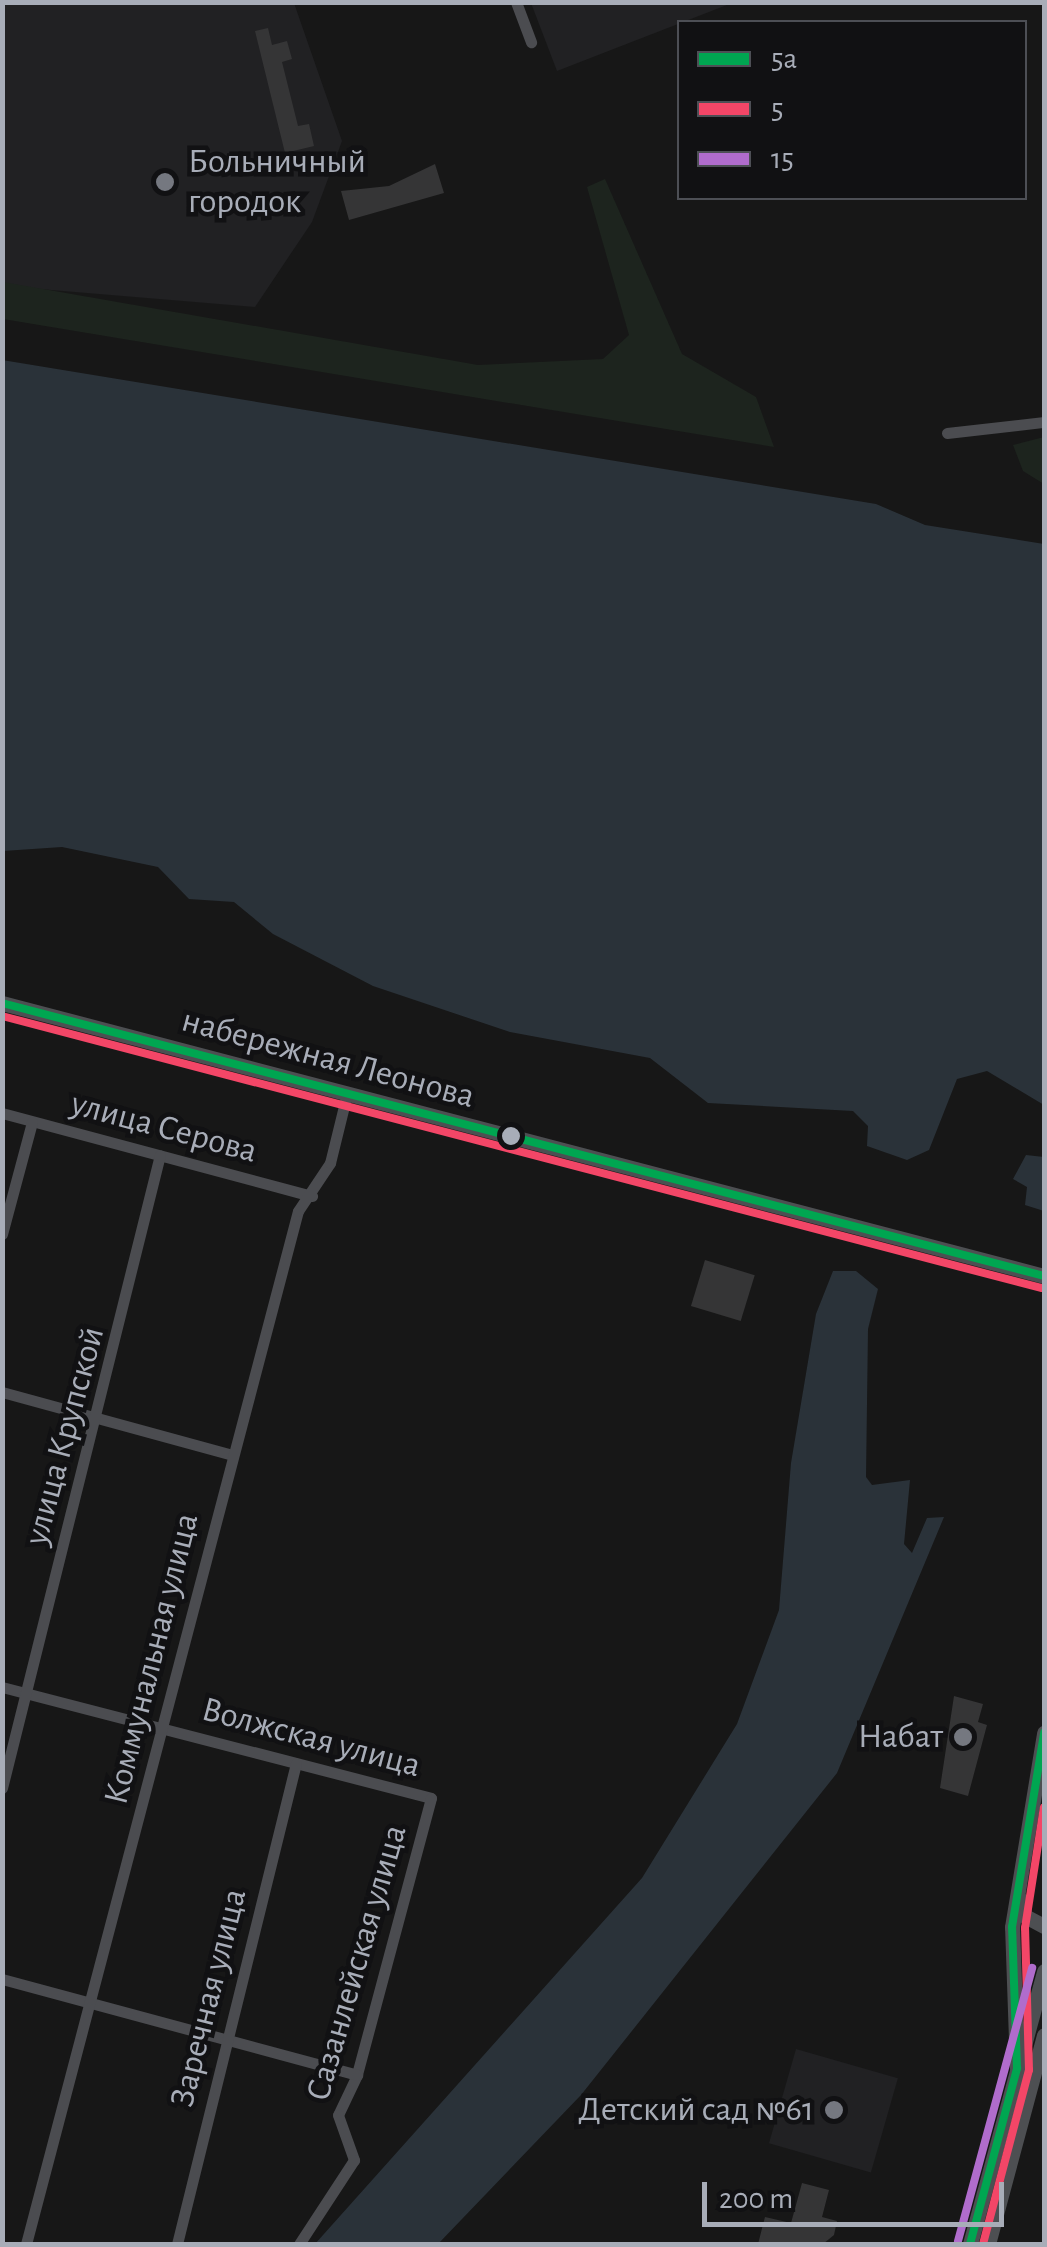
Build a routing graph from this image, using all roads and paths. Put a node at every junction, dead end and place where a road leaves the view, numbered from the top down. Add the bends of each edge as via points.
1 (516, 2) edge
2 (531, 42) dead end
3 (1044, 422) edge
4 (948, 433) dead end
5 (2, 1004) edge
6 (347, 1094) junction
7 (2, 1114) edge
8 (32, 1122) junction
9 (160, 1155) junction
10 (312, 1196) junction
11 (2, 1234) edge
12 (1044, 1276) edge
13 (2, 1392) edge
14 (98, 1419) junction
15 (233, 1455) junction
16 (2, 1687) edge
17 (28, 1693) junction
18 (164, 1729) junction
19 (1044, 1733) edge
20 (296, 1764) junction
21 (2, 1788) edge
22 (431, 1798) joint
23 (1020, 1891) junction
24 (1044, 1926) edge
25 (1044, 1972) edge
26 (2, 1979) edge
27 (90, 2002) junction
28 (1044, 2035) edge
29 (226, 2039) junction
30 (1017, 2068) junction
31 (1044, 2068) edge
32 (357, 2074) junction
33 (1016, 2142) junction
34 (26, 2244) edge
35 (177, 2244) edge
36 (300, 2244) edge
37 (970, 2244) edge
38 (988, 2244) edge

1 - 2 street
3 - 4 street
5 - 6 main road, набережная Леонова
6 - 10 street, Коммунальная улица
6 - 12 main road, набережная Леонова
7 - 8 street, улица Серова
8 - 9 street, улица Серова
8 - 11 street
9 - 10 street, улица Серова
9 - 14 street, улица Крупской
10 - 15 street, Коммунальная улица via 298,1211
13 - 14 street
14 - 15 street
14 - 17 street, улица Крупской
15 - 18 street, Коммунальная улица
16 - 17 street, Волжская улица
17 - 18 street, Волжская улица
17 - 21 street, улица Крупской
18 - 20 street, Волжская улица
18 - 27 street, Коммунальная улица
19 - 23 main road
20 - 22 street, Волжская улица
20 - 29 street, Заречная улица
22 - 32 street, Сазанлейская улица
23 - 24 main road via 1025,1916
23 - 30 main road via 1012,1954
25 - 30 main road
26 - 27 street
27 - 29 street
27 - 34 street, Коммунальная улица
28 - 33 main road
29 - 32 street
29 - 35 street, Заречная улица
30 - 37 main road
31 - 33 main road
32 - 36 street, Сазанлейская улица via 338,2114 354,2160
33 - 38 main road

